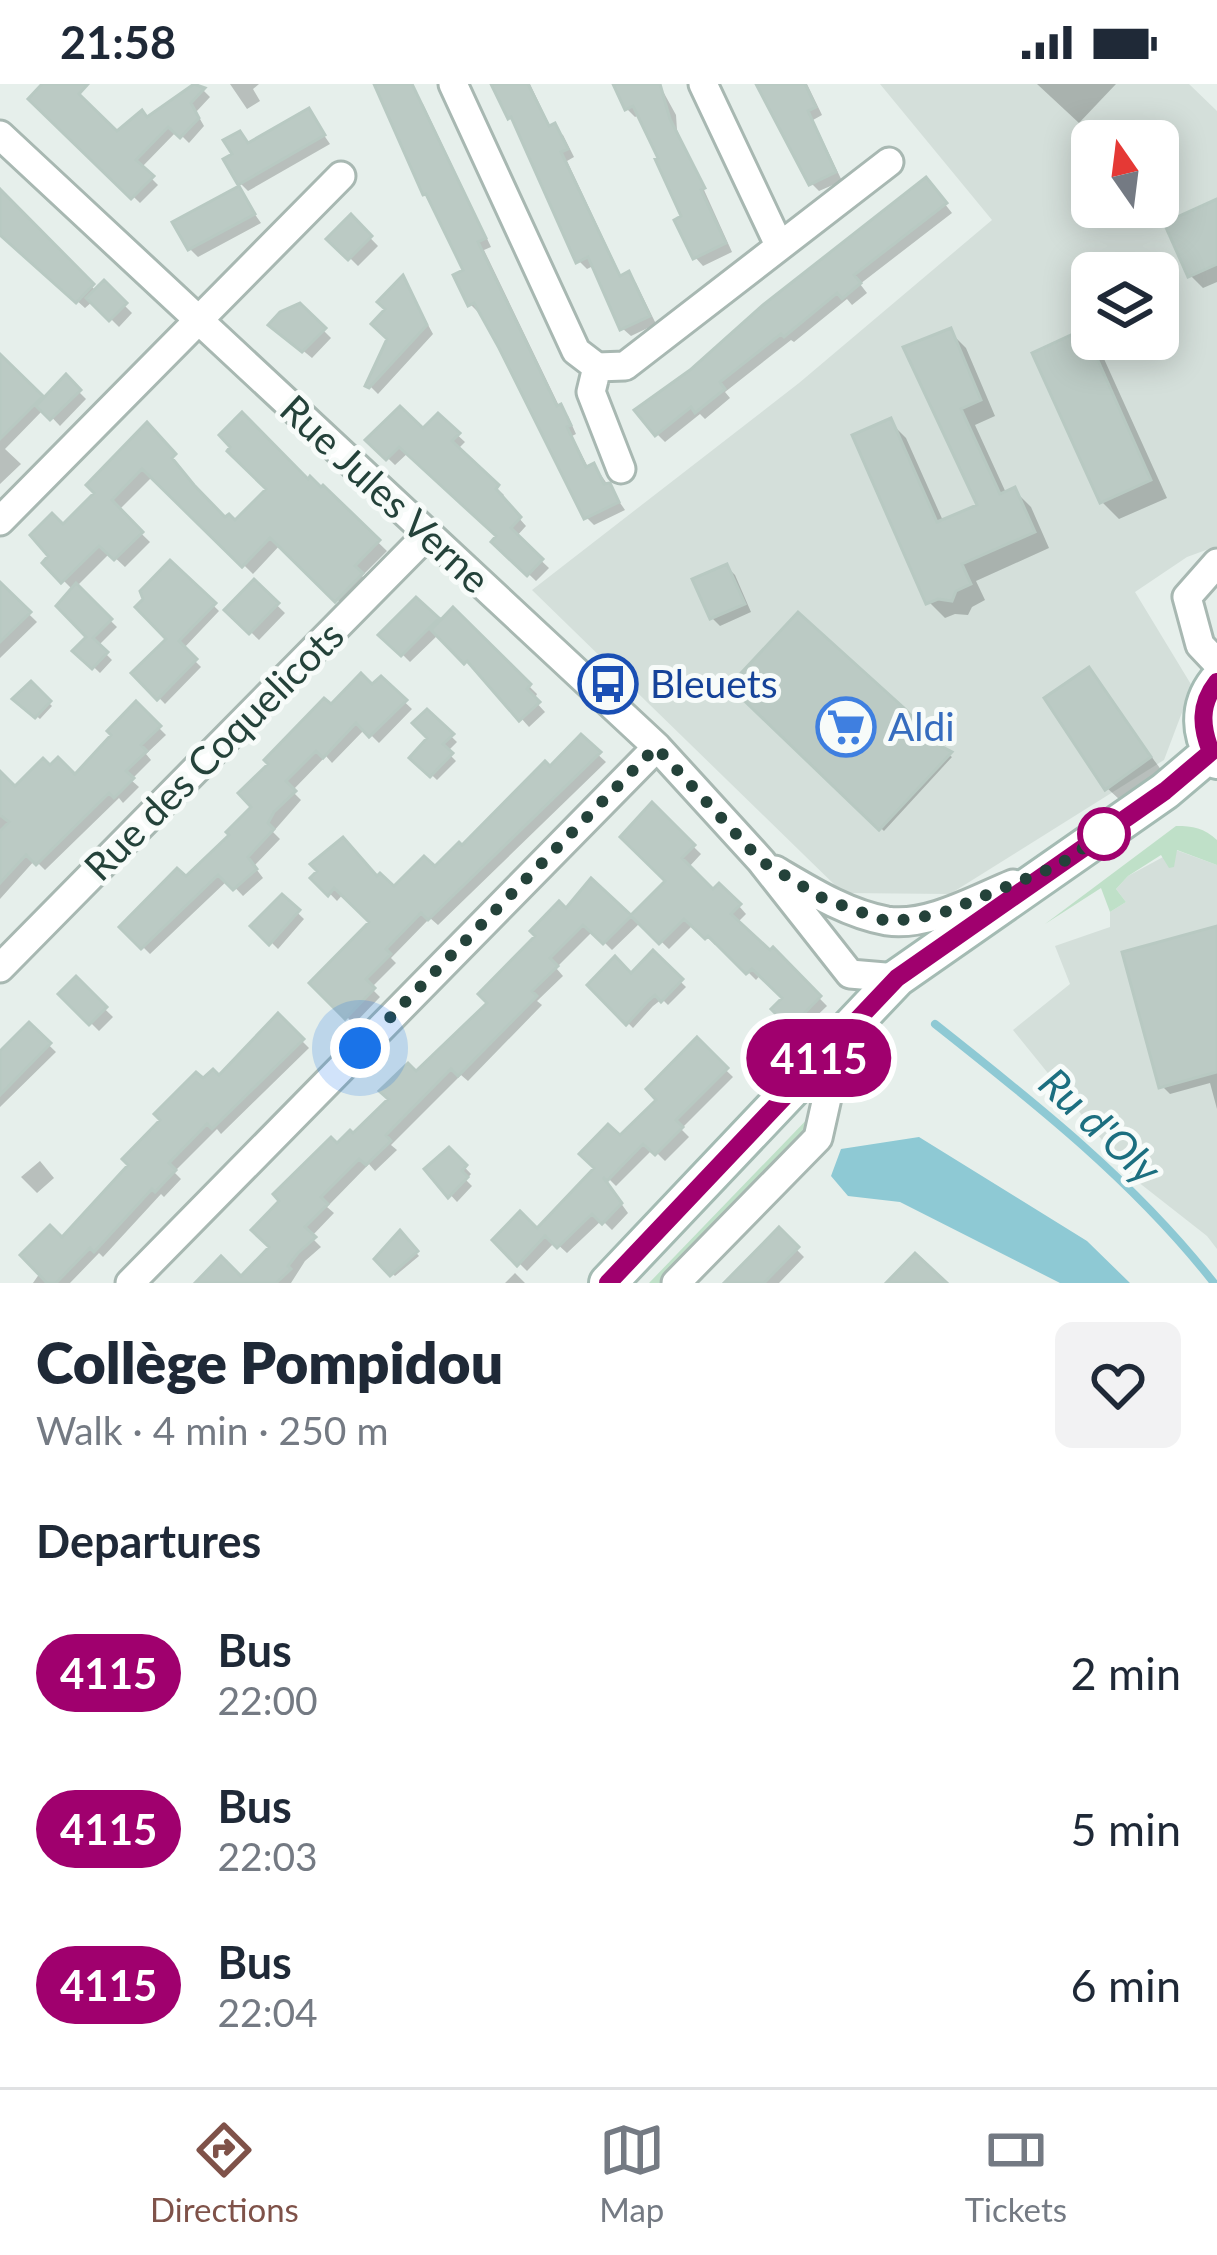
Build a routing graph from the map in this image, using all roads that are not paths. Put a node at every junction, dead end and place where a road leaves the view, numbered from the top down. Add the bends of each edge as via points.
1 (453, 84) edge
2 (703, 84) edge
3 (0, 135) edge
4 (889, 162) dead end
5 (341, 176) dead end
6 (779, 245) junction
7 (198, 321) junction
8 (597, 368) junction
9 (621, 469) dead end
10 (0, 521) edge
11 (428, 534) junction
12 (1217, 563) edge
13 (1217, 663) edge
14 (1217, 682) edge
15 (656, 747) junction
16 (1214, 756) edge
17 (761, 861) junction
18 (1057, 866) junction
19 (0, 968) edge
20 (850, 974) junction
21 (897, 978) junction
22 (827, 1050) junction
23 (789, 1090) junction
24 (130, 1283) edge
25 (608, 1283) edge
26 (676, 1283) edge

1 - 8 street via 576,351
2 - 6 street
3 - 7 street, Rue Jules Verne
4 - 6 street
5 - 7 street
6 - 8 street via 626,366
7 - 10 street
7 - 11 street, Rue Jules Verne
8 - 9 street via 591,392
11 - 15 street, Rue Jules Verne
11 - 19 street, Rue des Coquelicots
12 - 13 street via 1186,597 1200,645
14 - 16 main road via 1203,710
15 - 17 street, Rue Jules Verne
15 - 24 street
16 - 18 main road
17 - 18 street, Rue Jules Verne via 824,899 889,922 940,914
17 - 20 street, Rue Jules Verne
18 - 21 main road
20 - 21 street
20 - 23 street via 856,1000
21 - 22 main road
22 - 23 main road
22 - 26 street via 818,1138
23 - 25 main road

